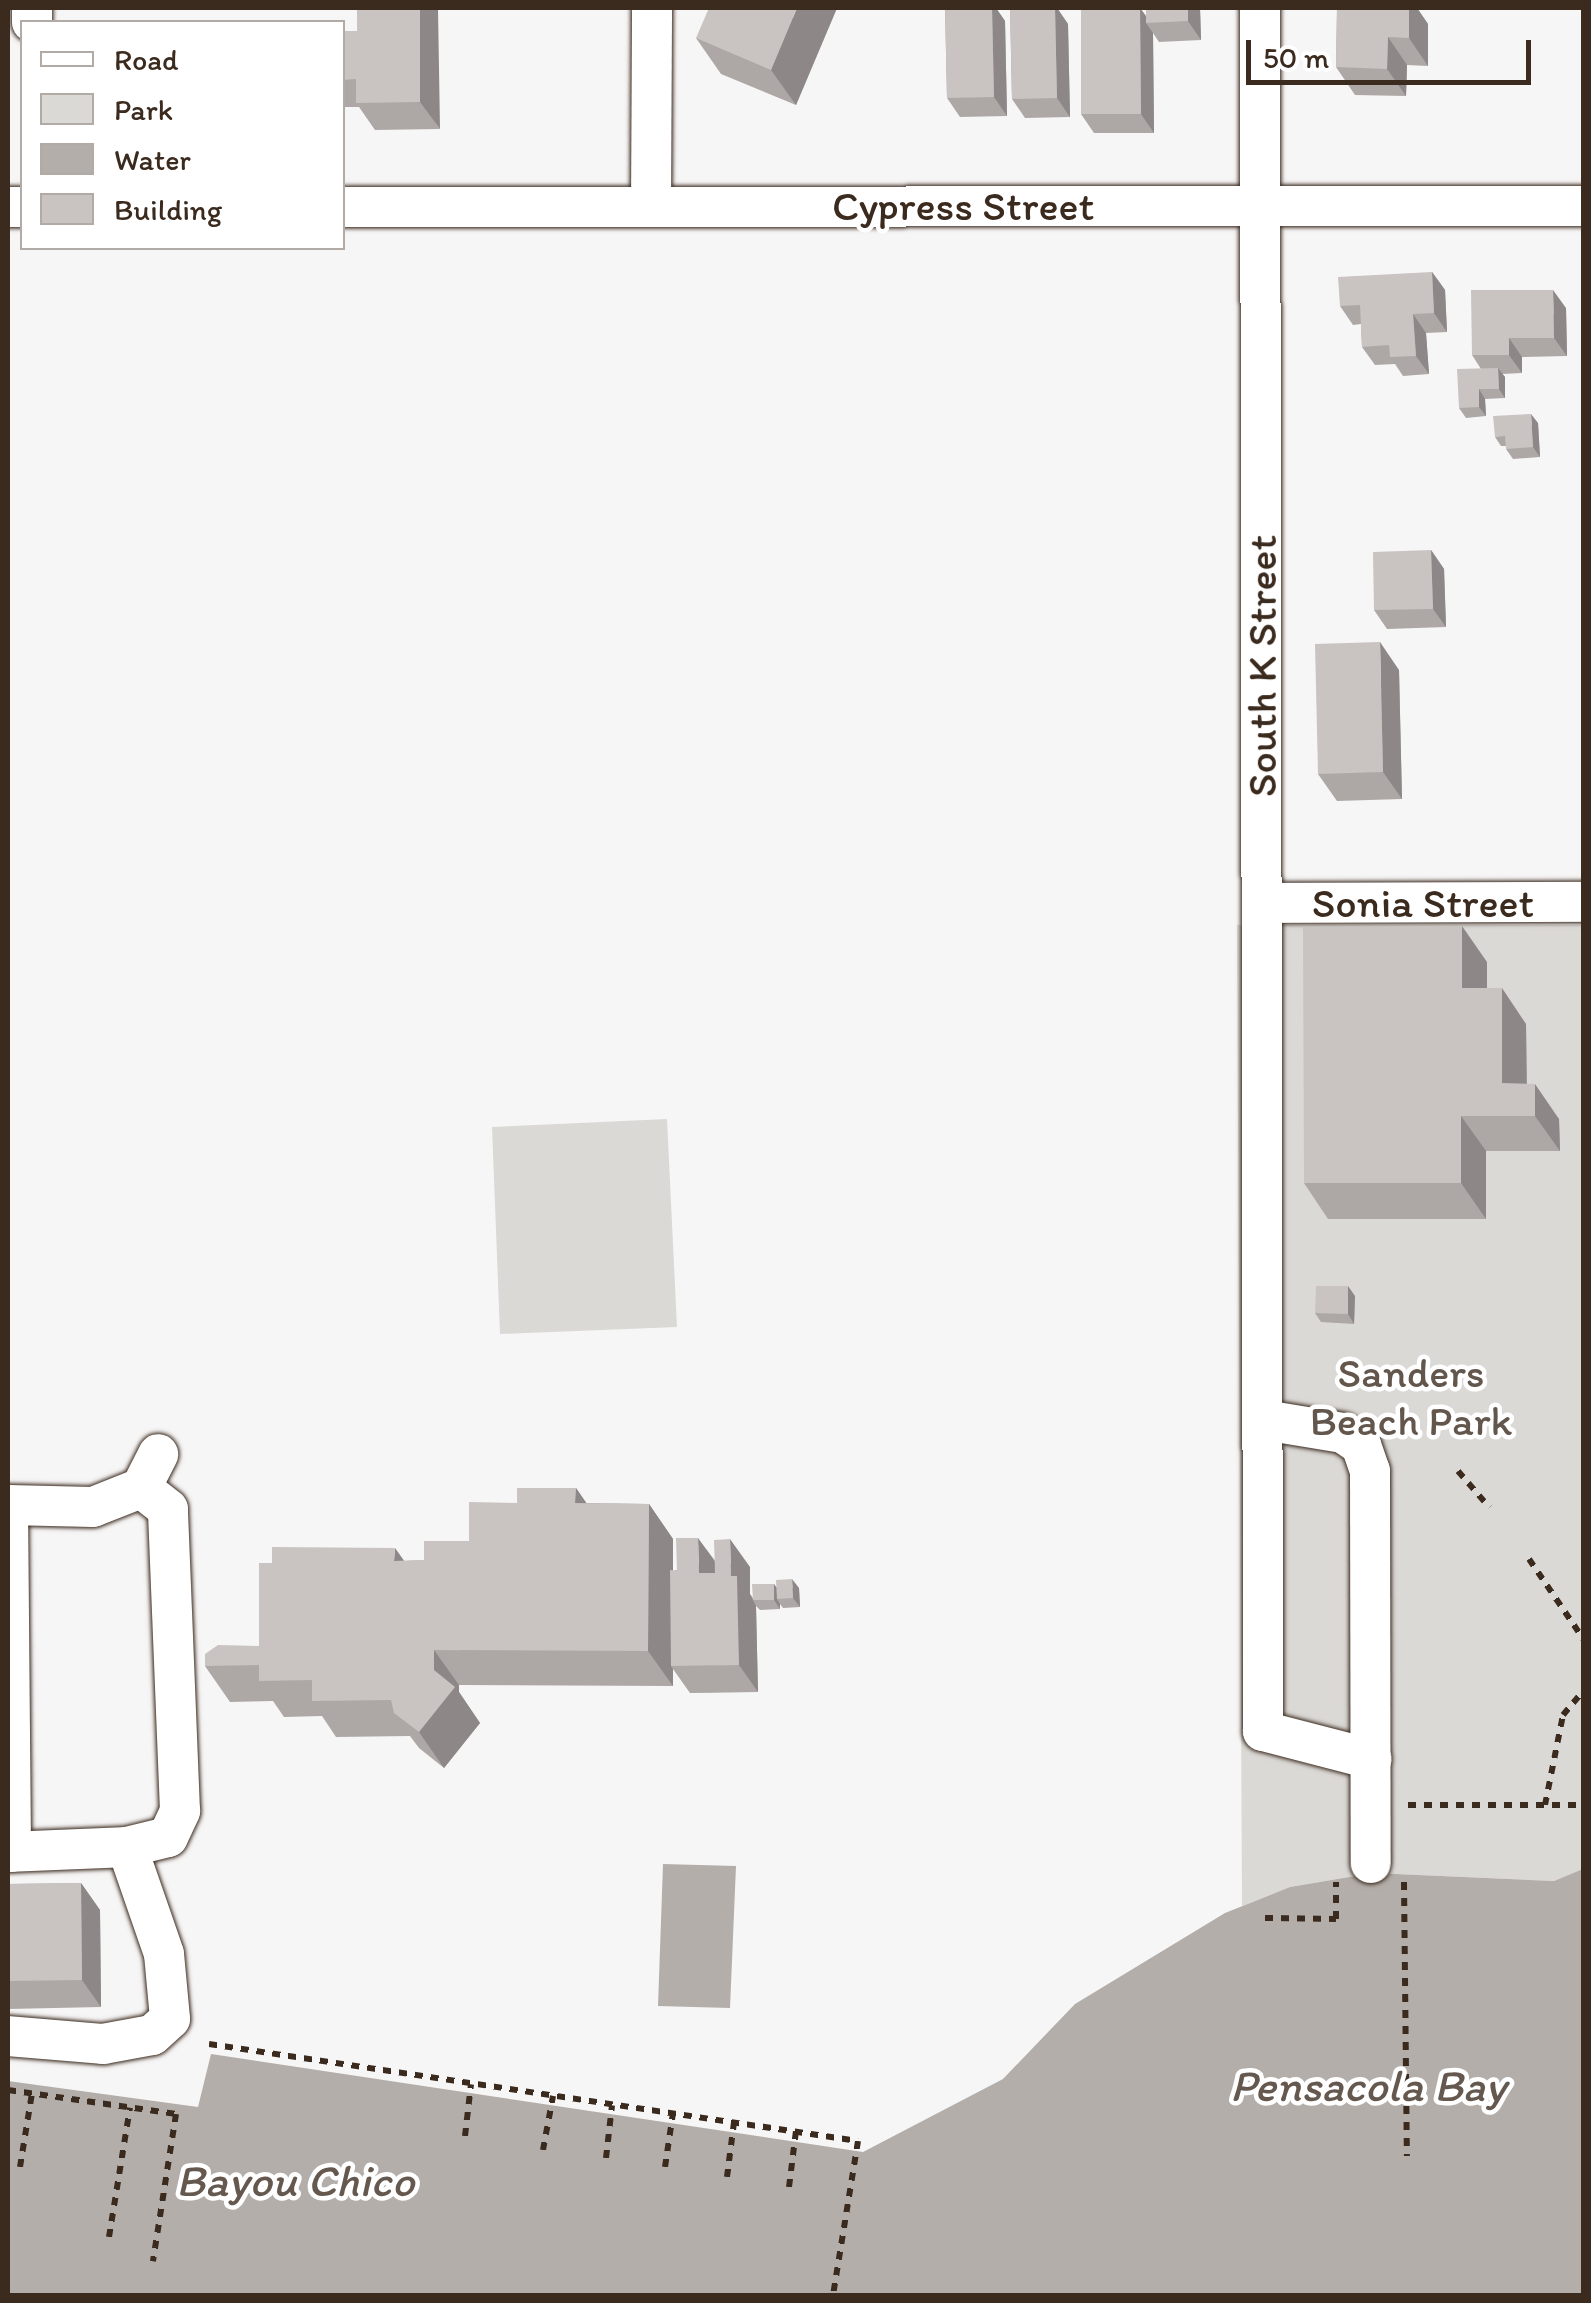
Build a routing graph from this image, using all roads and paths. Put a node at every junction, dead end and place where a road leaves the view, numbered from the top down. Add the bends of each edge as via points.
1 (652, 8) edge
2 (1260, 8) edge
3 (651, 206) junction
4 (1261, 206) junction
5 (1584, 206) edge
6 (345, 207) edge
7 (1584, 902) edge
8 (1263, 903) junction
9 (1264, 1420) junction
10 (1458, 1470) dead end
11 (8, 1505) edge
12 (1488, 1507) dead end
13 (1529, 1559) dead end
14 (1584, 1640) edge
15 (1584, 1690) edge
16 (1371, 1759) junction
17 (1546, 1805) junction
18 (1584, 1805) edge
19 (1403, 1824) dead end
20 (127, 1847) junction
21 (9, 1852) edge
22 (1370, 1869) junction
23 (1266, 1918) dead end
24 (8, 2036) edge
25 (209, 2044) dead end
26 (471, 2084) junction
27 (8, 2090) edge
28 (32, 2093) junction
29 (553, 2096) junction
30 (612, 2105) junction
31 (130, 2108) junction
32 (673, 2113) junction
33 (734, 2122) junction
34 (796, 2131) junction
35 (465, 2136) dead end
36 (543, 2150) dead end
37 (1406, 2156) dead end
38 (606, 2158) dead end
39 (665, 2167) dead end
40 (20, 2168) dead end
41 (726, 2177) dead end
42 (789, 2187) dead end
43 (108, 2237) dead end
44 (153, 2261) dead end
45 (833, 2296) edge

1 - 3 street
2 - 4 street, South K Street
3 - 4 street, Cypress Street
3 - 6 street, Cypress Street
4 - 5 street, Cypress Street
4 - 8 street, South K Street
7 - 8 street, Sonia Street
8 - 9 street, South K Street
9 - 16 street via 1344,1434 1361,1444 1370,1472
9 - 16 street, South K Street via 1264,1731
10 - 12 path
11 - 20 street via 94,1506 150,1471 168,1509 180,1811 168,1837
11 - 21 street
13 - 14 path
15 - 17 path via 1563,1715
16 - 22 street
17 - 18 path
17 - 19 path via 1403,1804
20 - 21 street
20 - 24 street via 164,1954 170,2019 152,2035 103,2044
22 - 23 path via 1336,1919
22 - 37 path
25 - 26 path
26 - 29 path
26 - 35 path
27 - 28 path
28 - 31 path
28 - 40 path
29 - 30 path
29 - 36 path
30 - 32 path
30 - 38 path
31 - 43 path
31 - 44 path via 176,2114
32 - 33 path
32 - 39 path
33 - 34 path
33 - 41 path
34 - 42 path
34 - 45 path via 858,2140

